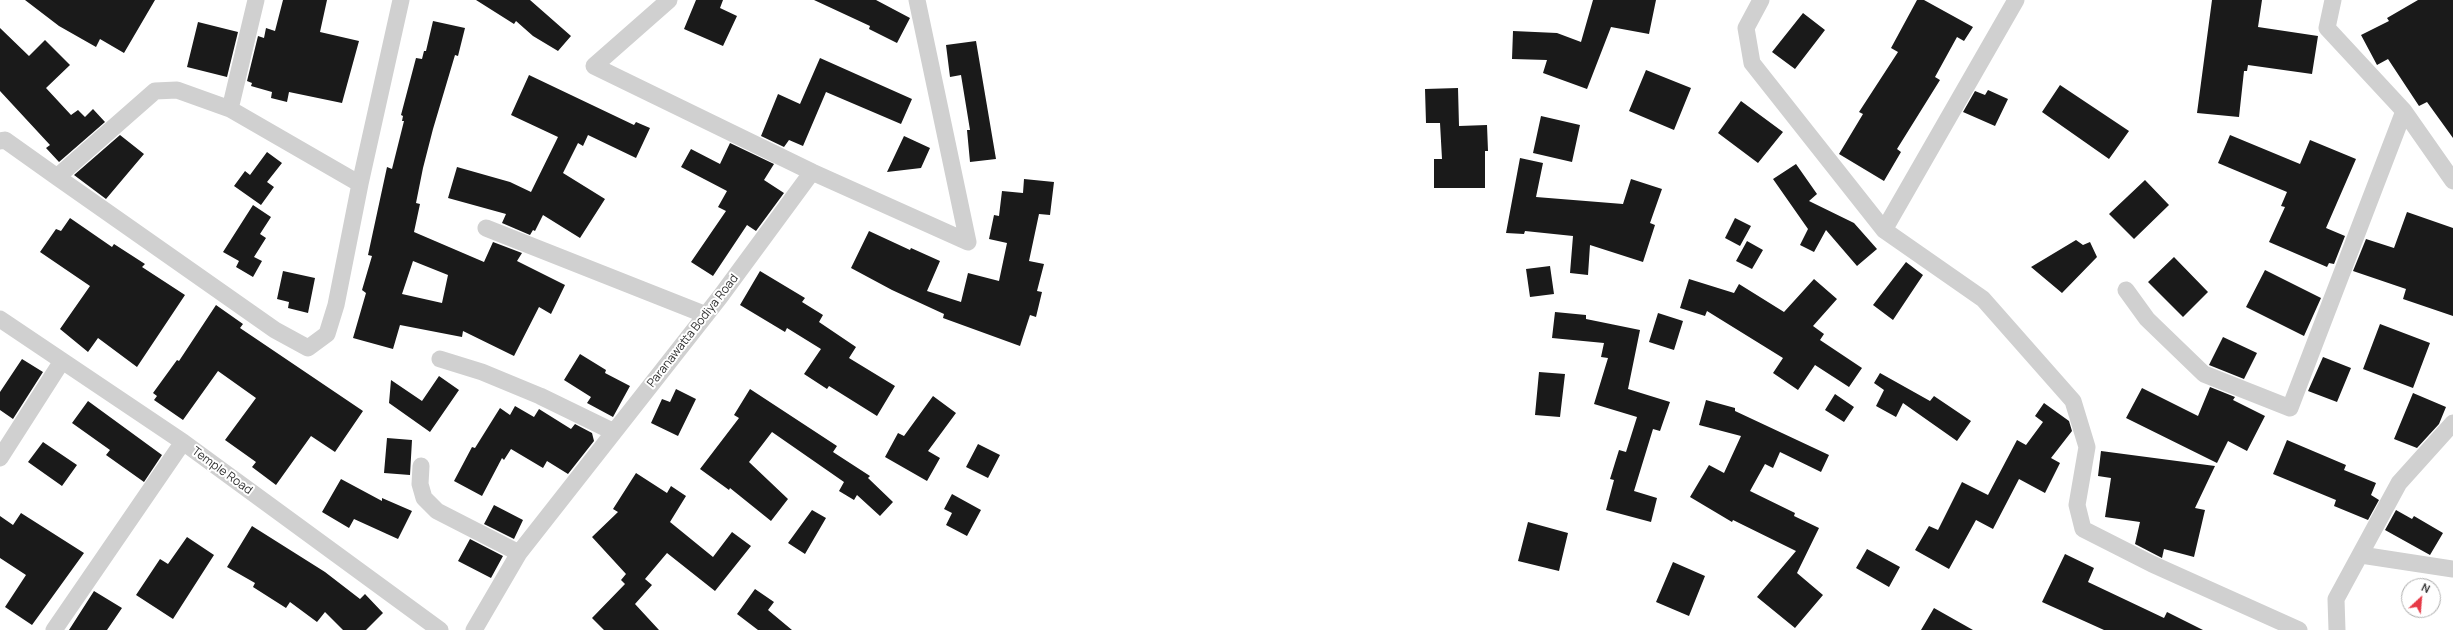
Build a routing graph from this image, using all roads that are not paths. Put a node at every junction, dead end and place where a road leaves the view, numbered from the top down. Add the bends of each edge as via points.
1 (256, 0) edge
2 (401, 0) edge
3 (669, 0) edge
4 (917, 0) edge
5 (1761, 0) edge
6 (2016, 0) edge
7 (2333, 0) edge
8 (230, 110) junction
9 (2404, 111) junction
10 (0, 141) edge
11 (812, 172) junction
12 (56, 177) junction
13 (2453, 181) edge
14 (360, 184) junction
15 (486, 228) dead end
16 (1884, 230) junction
17 (2126, 290) dead end
18 (706, 315) junction
19 (0, 319) edge
20 (440, 359) dead end
21 (62, 362) junction
22 (2453, 423) edge
23 (614, 432) junction
24 (183, 442) junction
25 (0, 458) edge
26 (421, 466) dead end
27 (519, 553) junction
28 (2361, 555) junction
29 (2453, 569) edge
30 (54, 630) edge
31 (440, 630) edge
32 (474, 630) edge
33 (2299, 630) edge
34 (2338, 630) edge

1 - 8 street
2 - 14 street
3 - 11 street via 594,66
4 - 11 street via 968,242
5 - 16 street via 1746,28 1752,63
6 - 16 street
7 - 9 street via 2327,28
8 - 12 street via 177,90 154,91
8 - 14 street
9 - 13 street
9 - 17 street via 2290,408 2204,374 2147,319
10 - 12 street via 5,140
11 - 18 street, Paranawatta Bodiya Road
12 - 14 street via 275,330 308,348 327,334 336,305
15 - 18 street
16 - 33 street via 1983,299 2073,402 2087,447 2077,505 2083,529 2152,564
18 - 23 street, Paranawatta Bodiya Road
19 - 21 street, Temple Road
20 - 23 street via 540,396
21 - 24 street, Temple Road
21 - 25 street
22 - 28 street via 2399,483
23 - 27 street, Paranawatta Bodiya Road
24 - 30 street
24 - 31 street, Temple Road
26 - 27 street via 420,484 424,498 437,511
27 - 32 street, Paranawatta Bodiya Road
28 - 29 street
28 - 34 street via 2336,599

